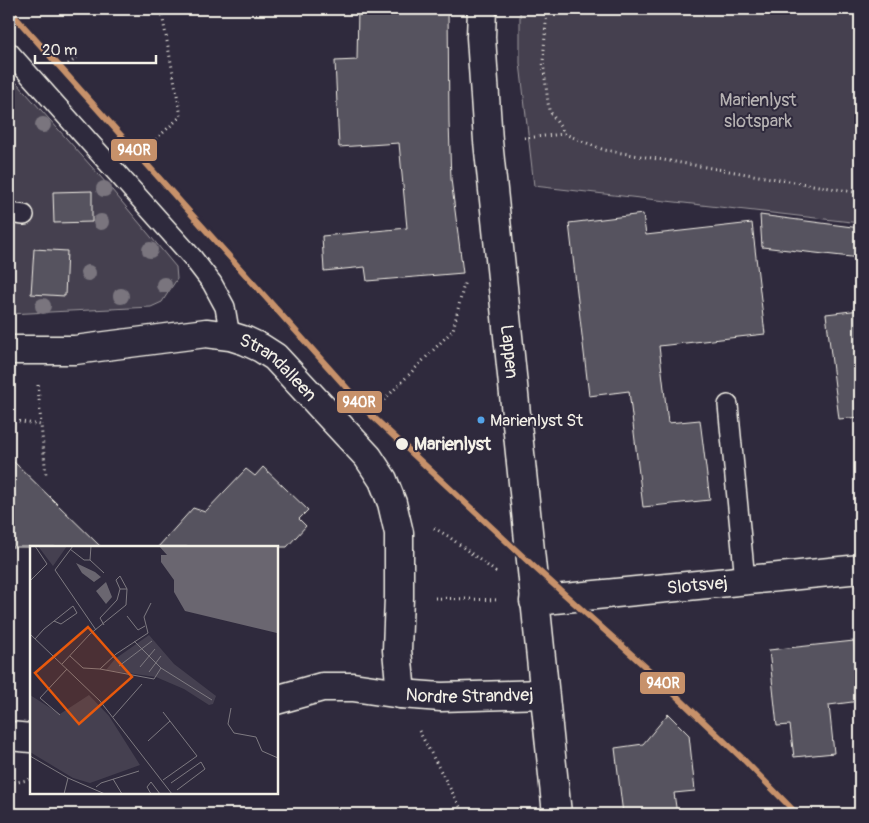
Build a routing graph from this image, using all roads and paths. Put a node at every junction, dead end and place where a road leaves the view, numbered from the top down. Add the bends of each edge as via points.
1 (161, 9) edge
2 (482, 9) edge
3 (547, 9) edge
4 (9, 52) edge
5 (565, 134) junction
6 (488, 141) junction
7 (152, 143) dead end
8 (860, 193) edge
9 (500, 256) junction
10 (230, 336) junction
11 (9, 350) edge
12 (384, 400) dead end
13 (728, 405) dead end
14 (9, 420) edge
15 (46, 475) dead end
16 (392, 503) junction
17 (860, 569) edge
18 (746, 580) junction
19 (399, 597) junction
20 (534, 601) junction
21 (401, 694) junction
22 (544, 694) junction
23 (278, 699) edge
24 (9, 736) edge
25 (30, 738) edge
26 (30, 779) edge
27 (9, 784) edge
28 (464, 814) edge
29 (557, 814) edge

1 - 7 path via 181,116
2 - 6 street, Lappen
3 - 5 path via 544,62 549,110
4 - 10 lane via 192,257 212,283 225,308
5 - 6 path
5 - 8 path via 604,150
6 - 9 street, Lappen
9 - 12 path via 468,265 452,330
9 - 20 street, Lappen
10 - 11 street, Strandalleen via 206,334 75,350
10 - 16 street, Strandalleen via 275,357 368,457 383,480
13 - 18 lane
14 - 15 path via 42,425
16 - 19 street, Strandalleen via 399,533
16 - 20 path via 448,536
17 - 18 street, Slotsvej
18 - 20 street, Slotsvej
19 - 20 path
19 - 21 street, Strandalleen via 397,650
20 - 22 street, Lappen
21 - 22 street, Nordre Strandvej via 441,697
21 - 23 street, Nordre Strandvej via 353,687 322,687
21 - 28 path
22 - 29 street, Nordre Strandvej
24 - 25 street
26 - 27 path

